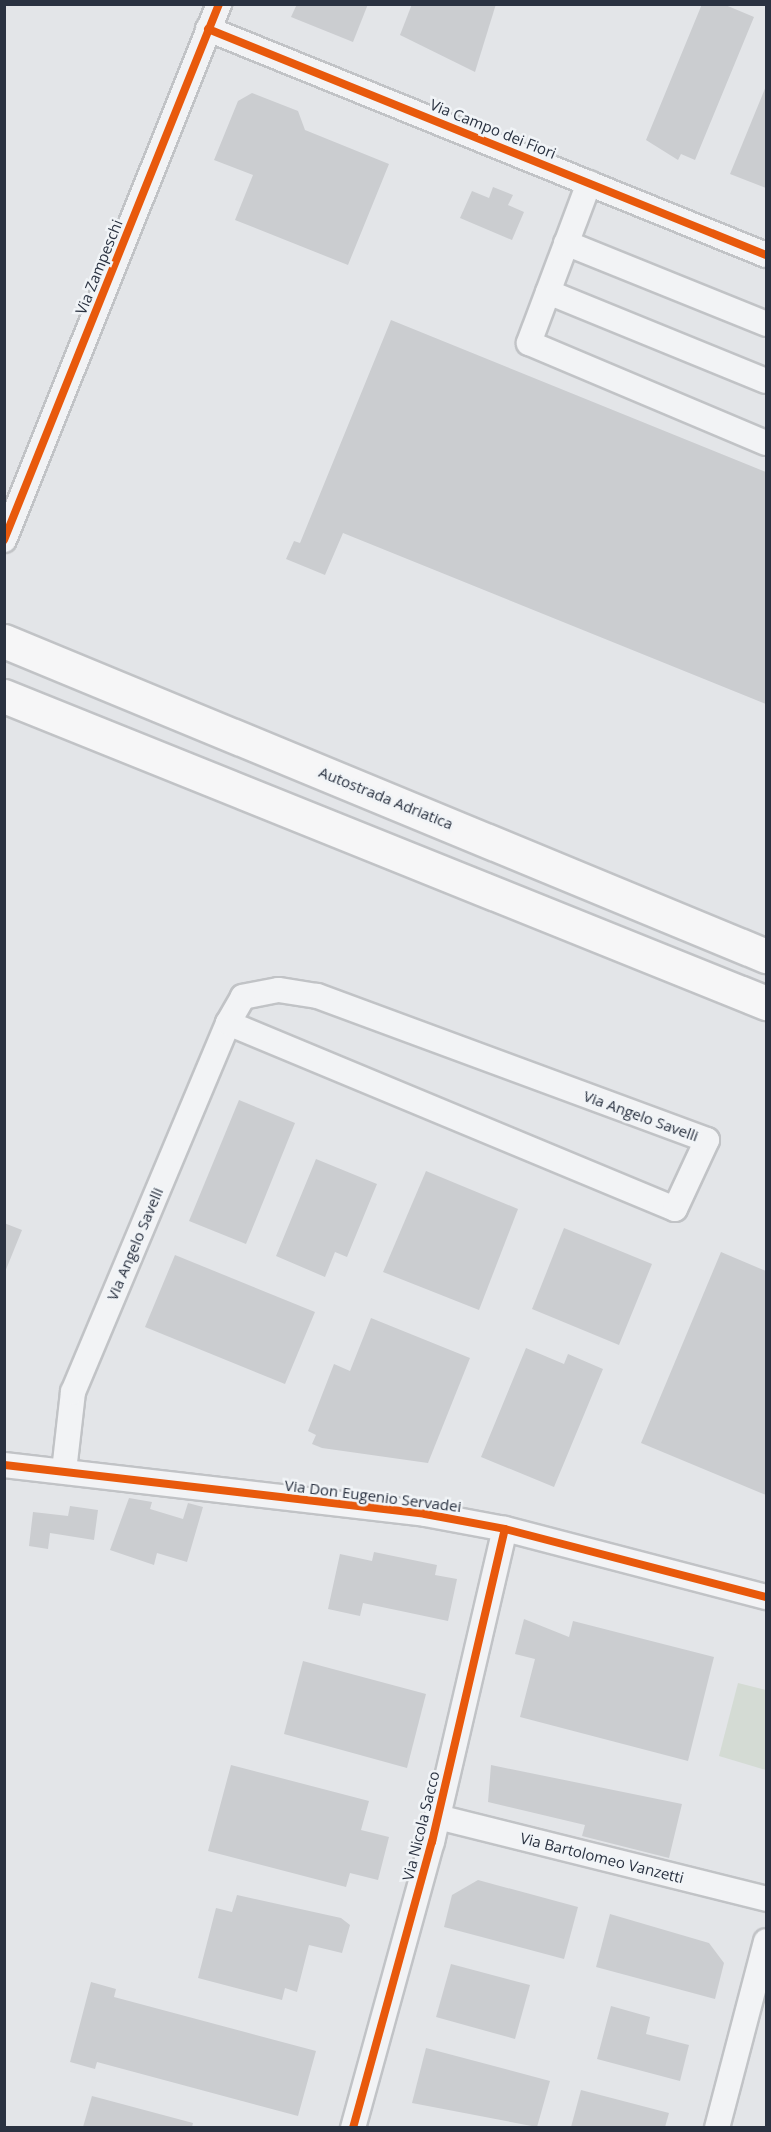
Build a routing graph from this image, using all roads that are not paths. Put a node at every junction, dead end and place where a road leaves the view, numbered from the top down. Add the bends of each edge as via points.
1 (219, 4) edge
2 (208, 28) junction
3 (589, 183) junction
4 (566, 243) junction
5 (766, 255) edge
6 (548, 292) junction
7 (766, 324) edge
8 (766, 381) edge
9 (766, 441) edge
10 (4, 540) edge
11 (4, 641) edge
12 (4, 696) edge
13 (766, 956) edge
14 (766, 1003) edge
15 (228, 1023) junction
16 (4, 1465) edge
17 (63, 1471) junction
18 (505, 1529) junction
19 (766, 1598) edge
20 (438, 1817) junction
21 (766, 1899) edge
22 (766, 1941) edge
23 (353, 2127) edge
24 (717, 2127) edge

1 - 2 street, Via Zampeschi
2 - 3 street, Via Campo dei Fiori
2 - 10 street, Via Zampeschi
3 - 4 street
3 - 5 street, Via Campo dei Fiori
4 - 6 street
4 - 7 street
6 - 8 street
6 - 9 street via 529,343
11 - 13 highway, Autostrada Adriatica
12 - 14 highway
15 - 15 street, Via Angelo Savelli via 675,1209 706,1140 317,996 278,990 243,997
15 - 17 street, Via Angelo Savelli via 73,1392
16 - 17 street, Via Don Eugenio Servadei
17 - 18 street, Via Don Eugenio Servadei
18 - 19 street, Via Don Eugenio Servadei
18 - 20 street, Via Nicola Sacco
20 - 21 street, Via Bartolomeo Vanzetti
20 - 23 street, Via Nicola Sacco
22 - 24 street

